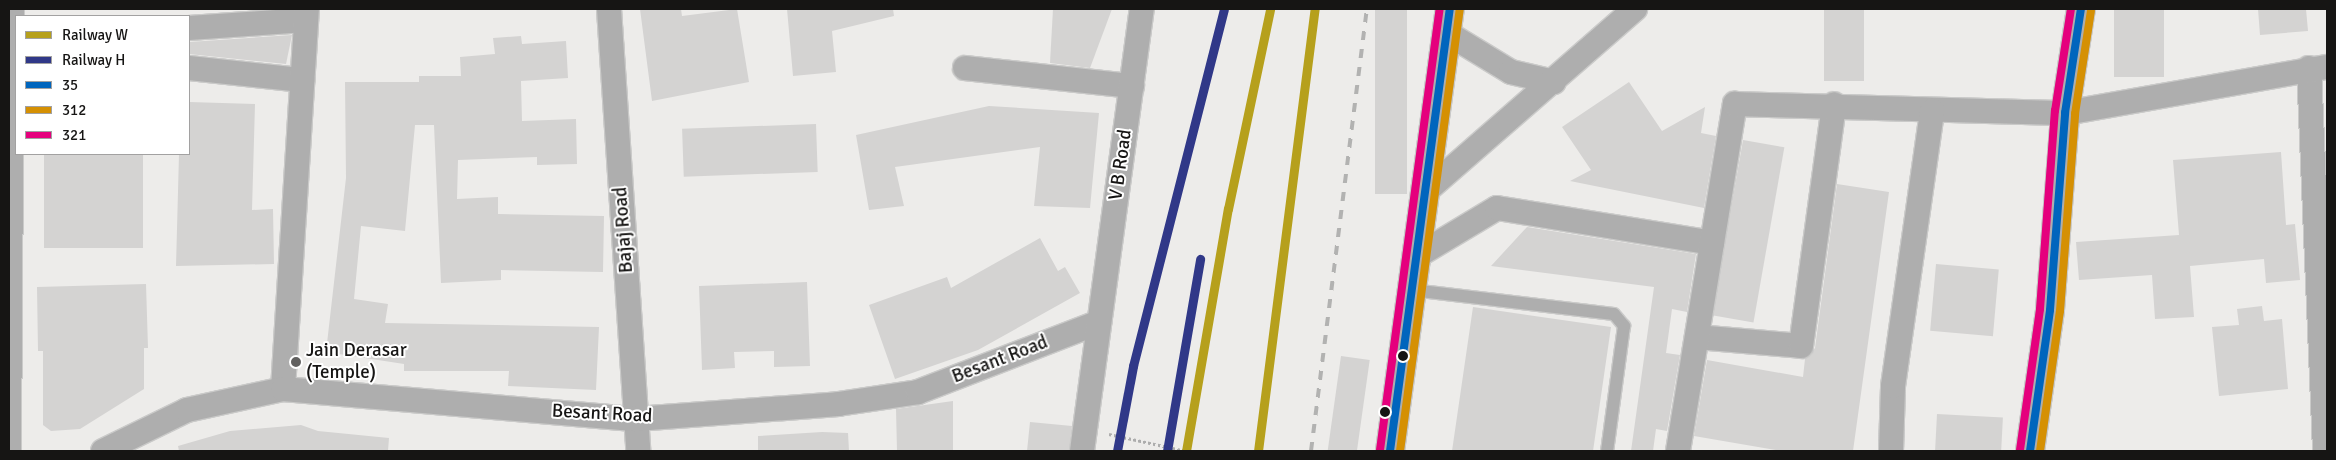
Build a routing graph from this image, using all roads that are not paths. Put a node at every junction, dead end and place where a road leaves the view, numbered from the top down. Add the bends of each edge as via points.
1 (12, 9) edge
2 (609, 9) edge
3 (1142, 9) edge
4 (1635, 9) edge
5 (2081, 9) edge
6 (304, 16) edge
7 (1448, 21) edge
8 (190, 28) edge
9 (190, 68) edge
10 (965, 68) dead end
11 (2318, 68) edge
12 (299, 80) junction
13 (1554, 82) junction
14 (1132, 86) junction
15 (1834, 104) junction
16 (1932, 111) junction
17 (2065, 113) junction
18 (1425, 192) junction
19 (1712, 243) junction
20 (1417, 256) junction
21 (1412, 290) junction
22 (1100, 322) junction
23 (1697, 337) junction
24 (283, 389) junction
25 (636, 419) junction
26 (9, 451) edge
27 (103, 451) edge
28 (638, 451) edge
29 (1082, 451) edge
30 (1390, 451) edge
31 (1607, 451) edge
32 (1681, 451) edge
33 (1891, 451) edge
34 (2030, 451) edge
35 (2325, 451) edge

1 - 26 street
2 - 25 street, Bajaj Road
3 - 14 street, V B Road
4 - 13 street
5 - 17 street
6 - 8 street
6 - 12 street
7 - 13 street via 1512,72
7 - 18 street
9 - 12 street
10 - 14 street
11 - 17 street
11 - 35 street
12 - 24 street
13 - 18 street
14 - 22 street, V B Road
15 - 16 street
15 - 19 street via 1735,104
15 - 23 street via 1801,346
16 - 17 street
16 - 33 street via 1894,386
17 - 34 street via 2050,310
18 - 20 street
19 - 20 street via 1497,208
19 - 23 street
20 - 21 street
21 - 30 street
21 - 31 lane via 1614,314 1624,326
22 - 25 street, Besant Road via 918,392 838,404
22 - 29 street, V B Road
23 - 32 street
24 - 25 street, Besant Road
24 - 27 street, Besant Road via 188,410
25 - 28 street, Bajaj Road

